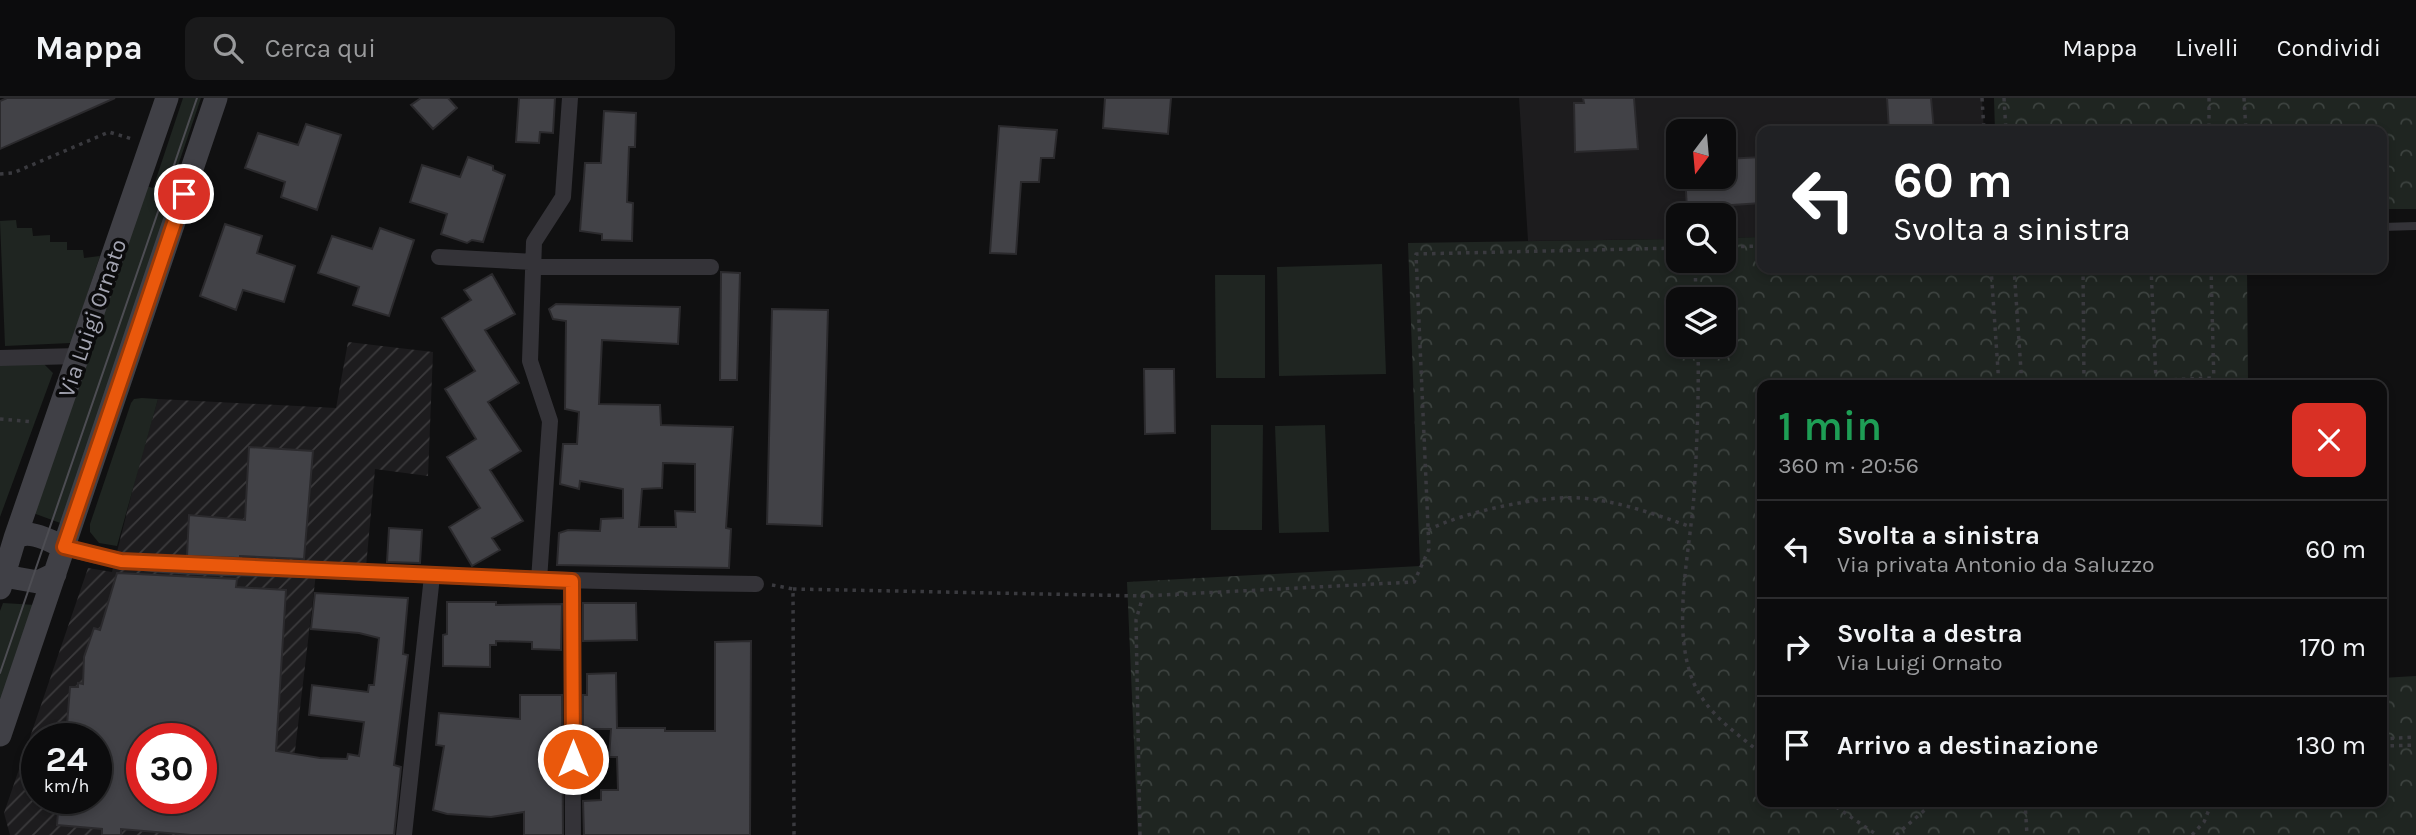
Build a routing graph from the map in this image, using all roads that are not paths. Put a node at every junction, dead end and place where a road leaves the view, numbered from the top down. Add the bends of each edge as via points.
1 (167, 98) edge
2 (216, 98) edge
3 (570, 98) edge
4 (2416, 226) edge
5 (2387, 227) edge
6 (439, 257) dead end
7 (533, 265) junction
8 (711, 267) dead end
9 (78, 356) junction
10 (0, 358) edge
11 (15, 538) junction
12 (64, 547) junction
13 (55, 574) junction
14 (432, 576) junction
15 (1, 579) edge
16 (539, 580) junction
17 (572, 581) junction
18 (756, 584) road end
19 (0, 735) edge
20 (404, 835) edge
21 (573, 835) edge

1 - 9 main road, Via Luigi Ornato
2 - 12 main road, Via Luigi Ornato
3 - 7 street via 563,197 534,242
4 - 5 lane
6 - 7 street
7 - 8 street
7 - 16 street via 530,361 550,421
9 - 10 street
9 - 11 main road, Via Luigi Ornato
11 - 12 main road via 31,535
11 - 15 main road, Via Luigi Ornato
12 - 13 main road, Via Luigi Ornato
12 - 14 street via 121,561
13 - 15 main road, Via Luigi Ornato via 35,582
13 - 19 main road, Via Luigi Ornato
14 - 16 street
14 - 20 street
16 - 17 street
17 - 18 street
17 - 21 street

